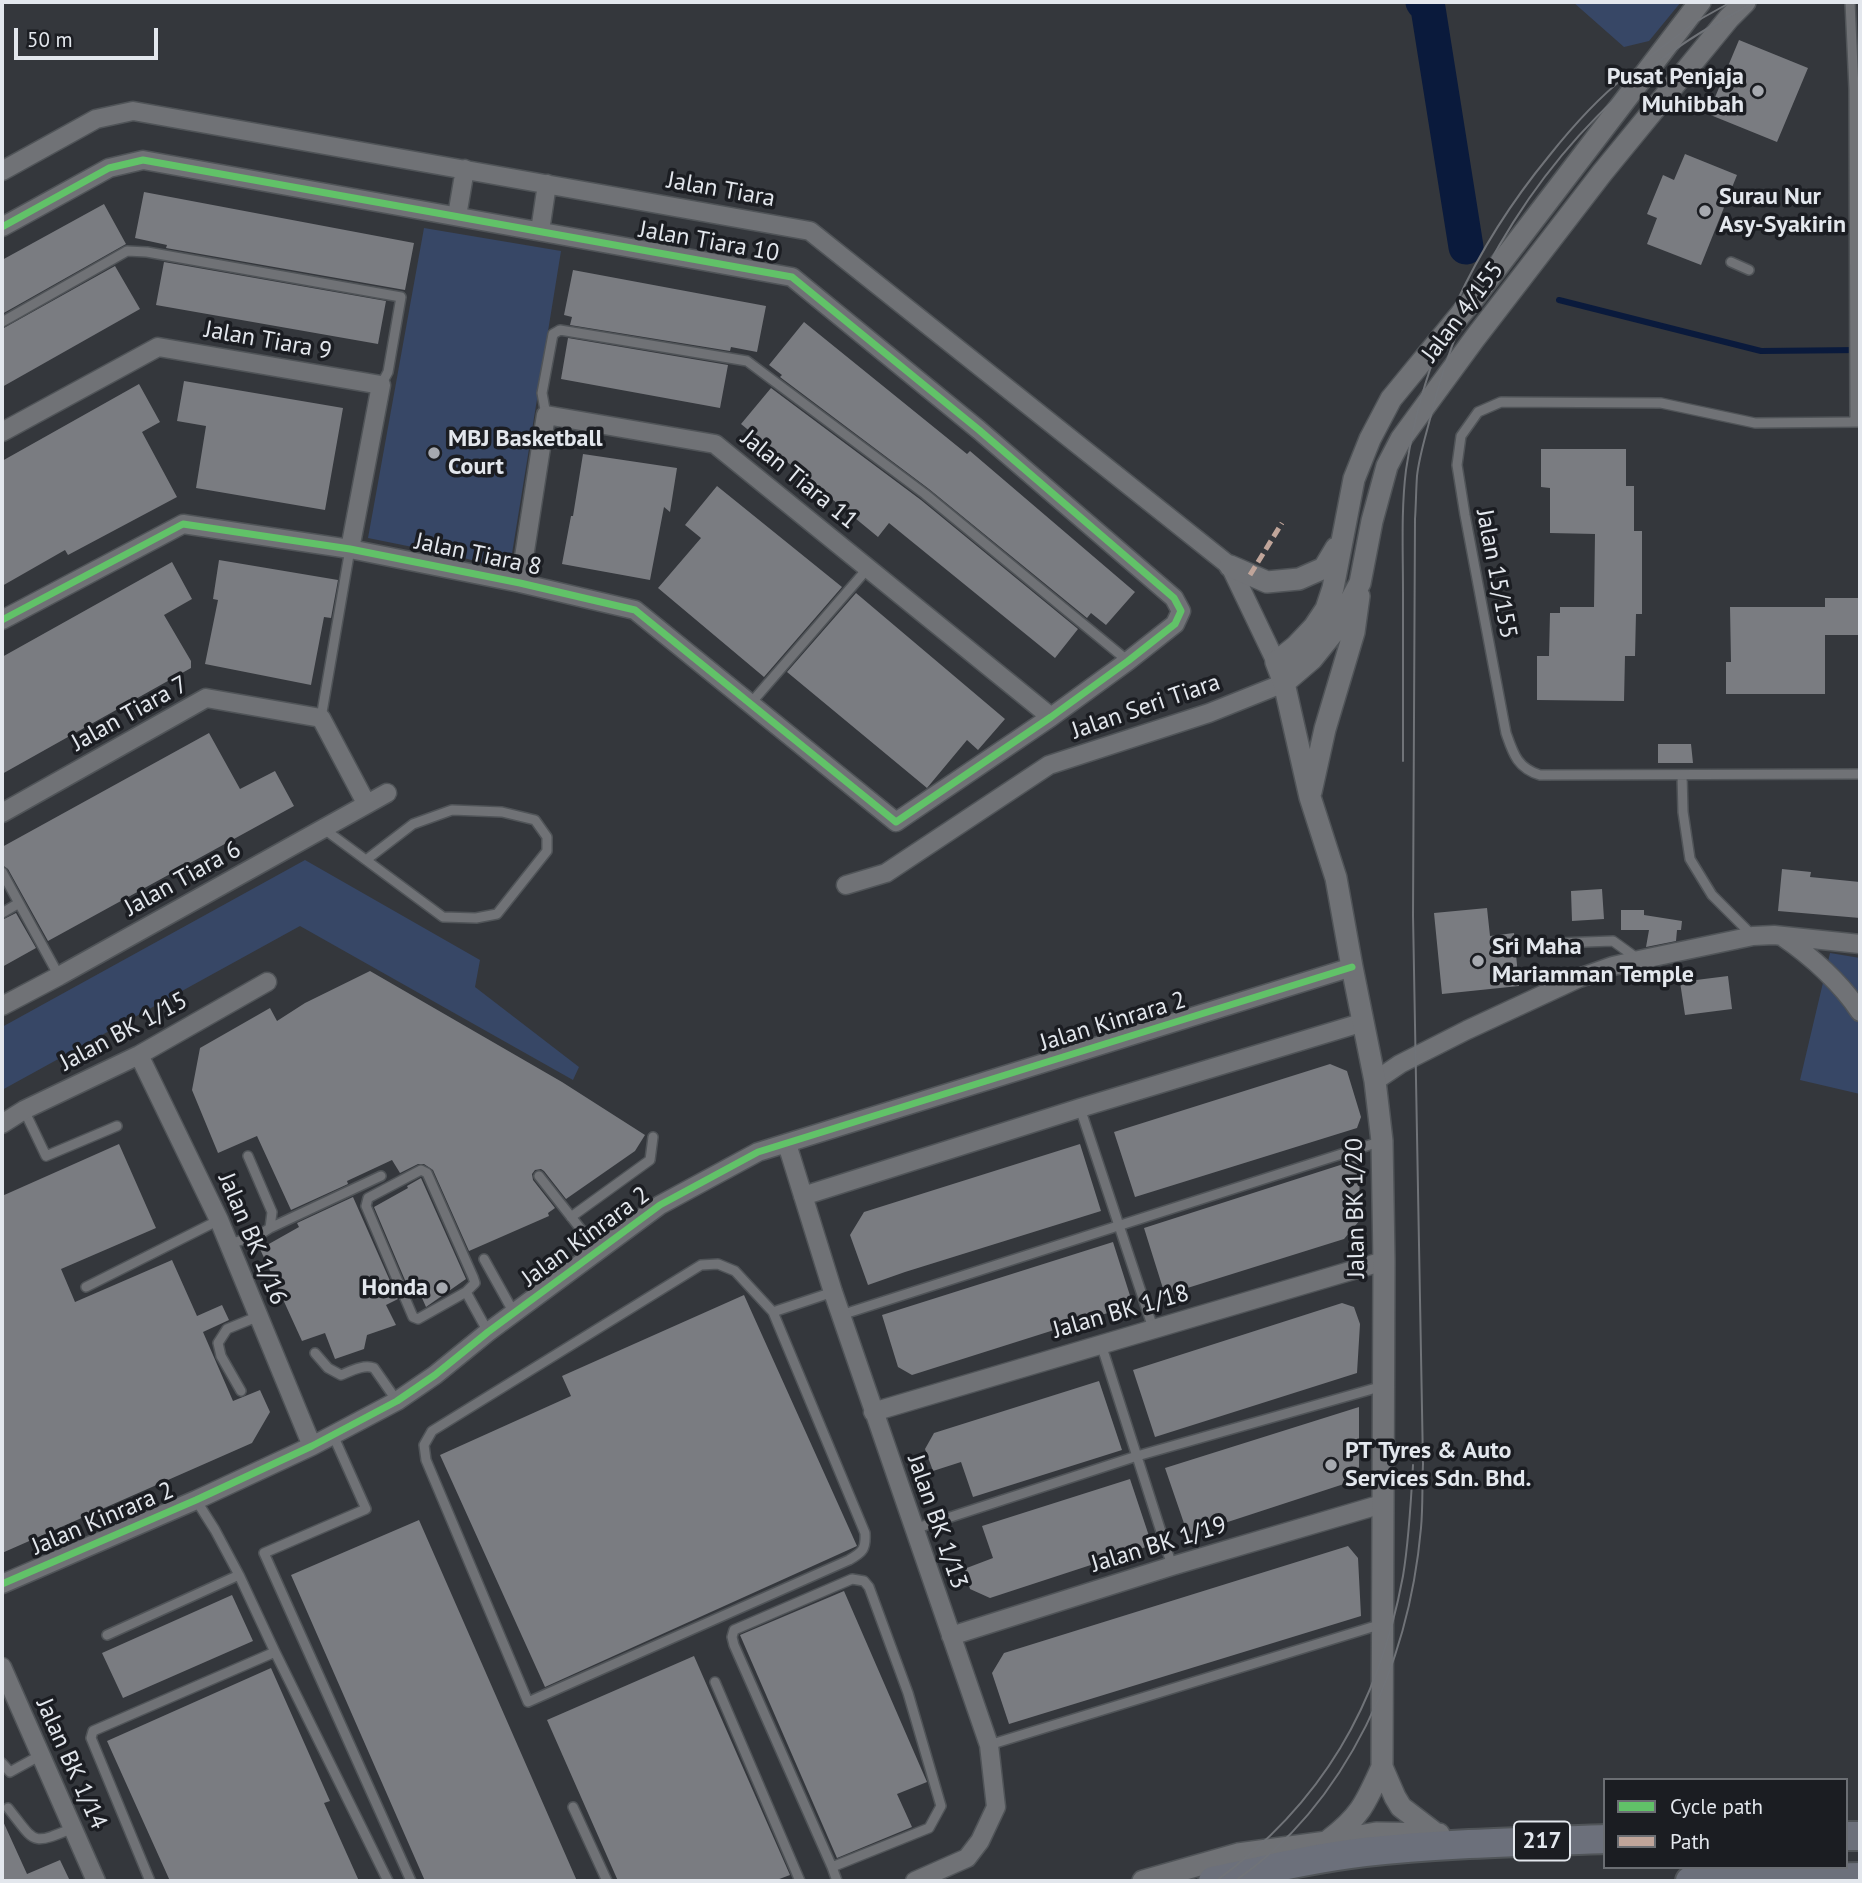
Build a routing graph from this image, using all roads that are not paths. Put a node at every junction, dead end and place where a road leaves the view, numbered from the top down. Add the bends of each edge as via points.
1 (1700, 2) edge
2 (1745, 2) edge
3 (1758, 2) edge
4 (1850, 2) edge
5 (1729, 18) junction
6 (1857, 89) edge
7 (465, 169) junction
8 (2, 171) edge
9 (547, 184) junction
10 (457, 216) junction
11 (2, 227) edge
12 (540, 231) junction
13 (1731, 262) dead end
14 (1749, 270) dead end
15 (2, 322) edge
16 (381, 385) junction
17 (546, 415) junction
18 (1857, 422) edge
19 (2, 432) edge
20 (1342, 537) junction
21 (350, 549) junction
22 (1230, 566) junction
23 (868, 569) junction
24 (520, 583) junction
25 (1360, 583) junction
26 (2, 620) edge
27 (1128, 661) junction
28 (1276, 662) junction
29 (1284, 683) junction
30 (751, 703) junction
31 (1051, 717) junction
32 (321, 718) junction
33 (1860, 774) edge
34 (1682, 775) junction
35 (387, 793) dead end
36 (1310, 797) junction
37 (366, 803) junction
38 (2, 813) edge
39 (896, 822) joint
40 (324, 829) junction
41 (366, 860) junction
42 (2, 872) edge
43 (846, 885) dead end
44 (19, 903) junction
45 (2, 913) edge
46 (1753, 936) junction
47 (1781, 936) junction
48 (1558, 943) dead end
49 (1860, 944) edge
50 (1640, 960) junction
51 (1352, 967) junction
52 (59, 976) junction
53 (267, 982) dead end
54 (2, 1006) edge
55 (1860, 1013) edge
56 (1364, 1022) junction
57 (139, 1055) junction
58 (1375, 1080) junction
59 (1080, 1108) junction
60 (24, 1110) junction
61 (2, 1124) edge
62 (117, 1126) dead end
63 (653, 1137) dead end
64 (1382, 1141) junction
65 (787, 1144) junction
66 (248, 1156) dead end
67 (539, 1175) dead end
68 (381, 1176) dead end
69 (803, 1196) junction
70 (571, 1217) junction
71 (219, 1220) junction
72 (1119, 1225) junction
73 (270, 1228) junction
74 (229, 1244) junction
75 (598, 1251) junction
76 (484, 1259) dead end
77 (1384, 1261) junction
78 (86, 1287) dead end
79 (466, 1292) junction
80 (832, 1292) junction
81 (773, 1312) junction
82 (514, 1313) junction
83 (841, 1315) junction
84 (259, 1316) junction
85 (1153, 1328) junction
86 (488, 1332) junction
87 (1101, 1344) junction
88 (315, 1353) dead end
89 (1383, 1386) junction
90 (241, 1391) dead end
91 (397, 1401) junction
92 (873, 1412) junction
93 (333, 1435) junction
94 (312, 1446) junction
95 (1137, 1456) junction
96 (196, 1500) junction
97 (1382, 1504) junction
98 (914, 1529) junction
99 (1172, 1566) junction
100 (239, 1574) junction
101 (2, 1584) edge
102 (1383, 1624) junction
103 (107, 1635) dead end
104 (951, 1636) junction
105 (275, 1653) junction
106 (2, 1667) edge
107 (715, 1682) dead end
108 (989, 1745) junction
109 (41, 1755) junction
110 (2, 1763) edge
111 (1382, 1767) junction
112 (573, 1807) dead end
113 (8, 1808) dead end
114 (72, 1828) junction
115 (1435, 1833) junction
116 (1603, 1839) edge
117 (1327, 1842) junction
118 (1480, 1843) junction
119 (832, 1867) junction
120 (1860, 1877) edge
121 (96, 1881) edge
122 (150, 1881) edge
123 (388, 1881) edge
124 (411, 1881) edge
125 (607, 1881) edge
126 (800, 1881) edge
127 (837, 1881) edge
128 (915, 1881) edge
129 (1143, 1881) edge
130 (1213, 1881) edge
131 (1690, 1881) edge

1 - 20 street, Jalan 4/155 via 1391,399 1354,479
2 - 5 street, Jalan 4/155
3 - 5 lane
4 - 6 lane
5 - 25 street, Jalan 4/155 via 1602,173 1402,439 1387,466
6 - 18 lane
7 - 8 street, Jalan Tiara via 133,111 96,119
7 - 9 street, Jalan Tiara
7 - 10 street
9 - 12 street
9 - 22 street, Jalan Tiara via 810,231
10 - 11 street, Jalan Tiara 10 via 143,160 109,168
10 - 12 street, Jalan Tiara 10
12 - 27 street, Jalan Tiara 10 via 792,277 1174,598 1181,611 1175,624
13 - 14 lane
15 - 16 lane via 127,251 147,252 401,297 388,372
16 - 19 street, Jalan Tiara 9 via 158,347
16 - 21 street
17 - 23 street, Jalan Tiara 11 via 715,444
17 - 24 street
17 - 27 lane via 542,393 553,334 560,330 747,361 925,494
18 - 34 lane, Jalan 15/155 via 1755,423 1661,403 1502,402 1478,412 1461,436 1457,465 1465,515 1506,733 1515,759 1540,775
20 - 22 street via 1324,569 1299,579 1267,582
20 - 28 street, Jalan 4/155 via 1326,609 1296,646
21 - 24 street, Jalan Tiara 8
21 - 26 street, Jalan Tiara 8 via 183,524
21 - 32 lane
22 - 28 street, Jalan Tiara
23 - 30 lane
23 - 31 street, Jalan Tiara 11
24 - 30 street, Jalan Tiara 8 via 635,610
25 - 29 street, Jalan 4/155 via 1333,633
25 - 36 street via 1354,632
27 - 31 street, Jalan Tiara 10
28 - 29 street, Jalan BK 1/20
29 - 36 street, Jalan BK 1/20
29 - 43 street, Jalan Seri Tiara via 1209,713 1049,765 886,873
30 - 39 street, Jalan Tiara 8
31 - 39 street, Jalan Tiara 10
32 - 37 street
32 - 38 street, Jalan Tiara 7 via 206,698
33 - 34 lane, Jalan 15/155
34 - 46 lane via 1690,859 1713,895
35 - 37 street, Jalan Tiara 6
36 - 51 street, Jalan BK 1/20 via 1336,877
37 - 40 street, Jalan Tiara 6
40 - 41 lane
40 - 52 street, Jalan Tiara 6
41 - 41 lane via 443,917 475,918 497,914 547,851 547,837 535,820 502,811 452,810 413,824
42 - 44 lane
44 - 45 lane
44 - 52 lane
46 - 47 street
46 - 50 street
47 - 49 street
47 - 55 street via 1804,950
48 - 50 lane via 1613,941
50 - 58 street via 1579,978 1466,1030
51 - 56 street, Jalan BK 1/20
51 - 65 street, Jalan Kinrara 2
52 - 54 street, Jalan Tiara 6
53 - 57 street, Jalan BK 1/15
56 - 58 street, Jalan BK 1/20
56 - 59 street
57 - 60 street, Jalan BK 1/15
57 - 71 street, Jalan BK 1/16
58 - 64 street, Jalan BK 1/20
59 - 69 street
59 - 72 lane
60 - 61 street, Jalan BK 1/15
60 - 62 lane via 46,1156
63 - 70 lane via 650,1160
64 - 72 lane
64 - 77 street, Jalan BK 1/20
65 - 69 street, Jalan BK 1/13
65 - 75 street, Jalan Kinrara 2 via 758,1153 660,1205
66 - 73 lane via 272,1212
67 - 70 lane
68 - 73 lane
69 - 80 street, Jalan BK 1/13
70 - 75 lane
71 - 74 street, Jalan BK 1/16
71 - 78 lane
72 - 83 lane
72 - 85 lane
73 - 74 lane
74 - 84 street, Jalan BK 1/16
75 - 82 street, Jalan Kinrara 2
76 - 82 lane
77 - 85 street, Jalan BK 1/18
77 - 89 street, Jalan BK 1/20
79 - 79 lane via 475,1283 427,1173 421,1170 368,1198 366,1206 413,1317 418,1319
79 - 86 lane
80 - 81 lane
80 - 83 street, Jalan BK 1/13
81 - 81 lane via 735,1271 718,1264 701,1265 432,1431 424,1445 426,1460 528,1702 861,1553 864,1532
82 - 86 street, Jalan Kinrara 2
83 - 92 street, Jalan BK 1/13
84 - 90 lane via 227,1329 218,1343
84 - 94 street, Jalan BK 1/16
85 - 87 street, Jalan BK 1/18
86 - 91 street, Jalan Kinrara 2
87 - 92 street, Jalan BK 1/18
87 - 95 lane
88 - 91 lane via 341,1375 374,1368
89 - 95 lane
89 - 97 street, Jalan BK 1/20
91 - 93 street, Jalan Kinrara 2
92 - 98 street, Jalan BK 1/13
93 - 94 street, Jalan Kinrara 2
93 - 124 lane via 366,1509 264,1553
94 - 96 street, Jalan Kinrara 2
95 - 98 lane
95 - 99 lane
96 - 100 lane
96 - 101 street, Jalan Kinrara 2
97 - 99 street, Jalan BK 1/19
97 - 102 street, Jalan BK 1/20
98 - 104 street, Jalan BK 1/13
99 - 104 street, Jalan BK 1/19
100 - 103 lane
100 - 105 lane
102 - 108 lane
102 - 111 street, Jalan BK 1/20
104 - 108 street, Jalan BK 1/13
105 - 122 lane via 93,1731 91,1738
105 - 123 lane
106 - 109 street, Jalan BK 1/14
107 - 126 lane
108 - 128 street, Jalan BK 1/13 via 996,1807 980,1841 967,1858
109 - 110 lane via 10,1772
109 - 114 street, Jalan BK 1/14
111 - 115 street, Jalan BK 1/20 via 1402,1807
111 - 117 street, Jalan BK 1/20 via 1365,1806
112 - 125 lane
113 - 114 lane via 31,1837 43,1840
114 - 121 street, Jalan BK 1/14
115 - 117 street via 1376,1833
115 - 118 street
116 - 118 highway, 217
117 - 129 street via 1238,1854
118 - 130 highway, 217 via 1365,1852
119 - 119 lane via 929,1828 941,1806 908,1693 869,1587 852,1579 734,1630 732,1637
119 - 127 lane
120 - 131 highway

